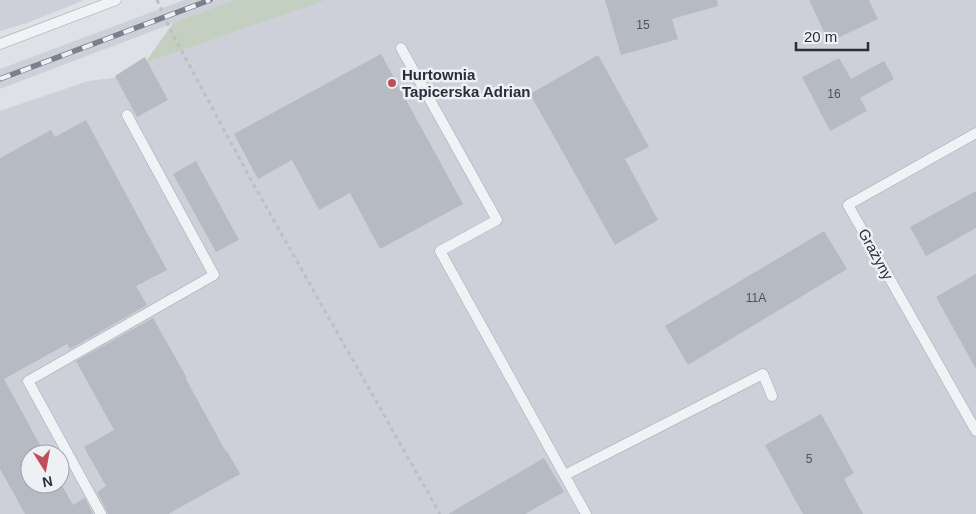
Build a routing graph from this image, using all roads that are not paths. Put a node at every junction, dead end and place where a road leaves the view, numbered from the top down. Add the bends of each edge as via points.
1 (116, 0) edge
2 (0, 44) edge
3 (401, 48) dead end
4 (128, 114) dead end
5 (976, 133) edge
6 (772, 396) dead end
7 (976, 431) edge
8 (565, 475) junction
9 (101, 514) edge
10 (586, 514) edge

1 - 2 lane
3 - 8 lane via 497,220 440,251
4 - 9 lane via 214,275 28,381
5 - 7 lane, Grażyny via 848,205
6 - 8 lane via 763,374
8 - 10 lane

